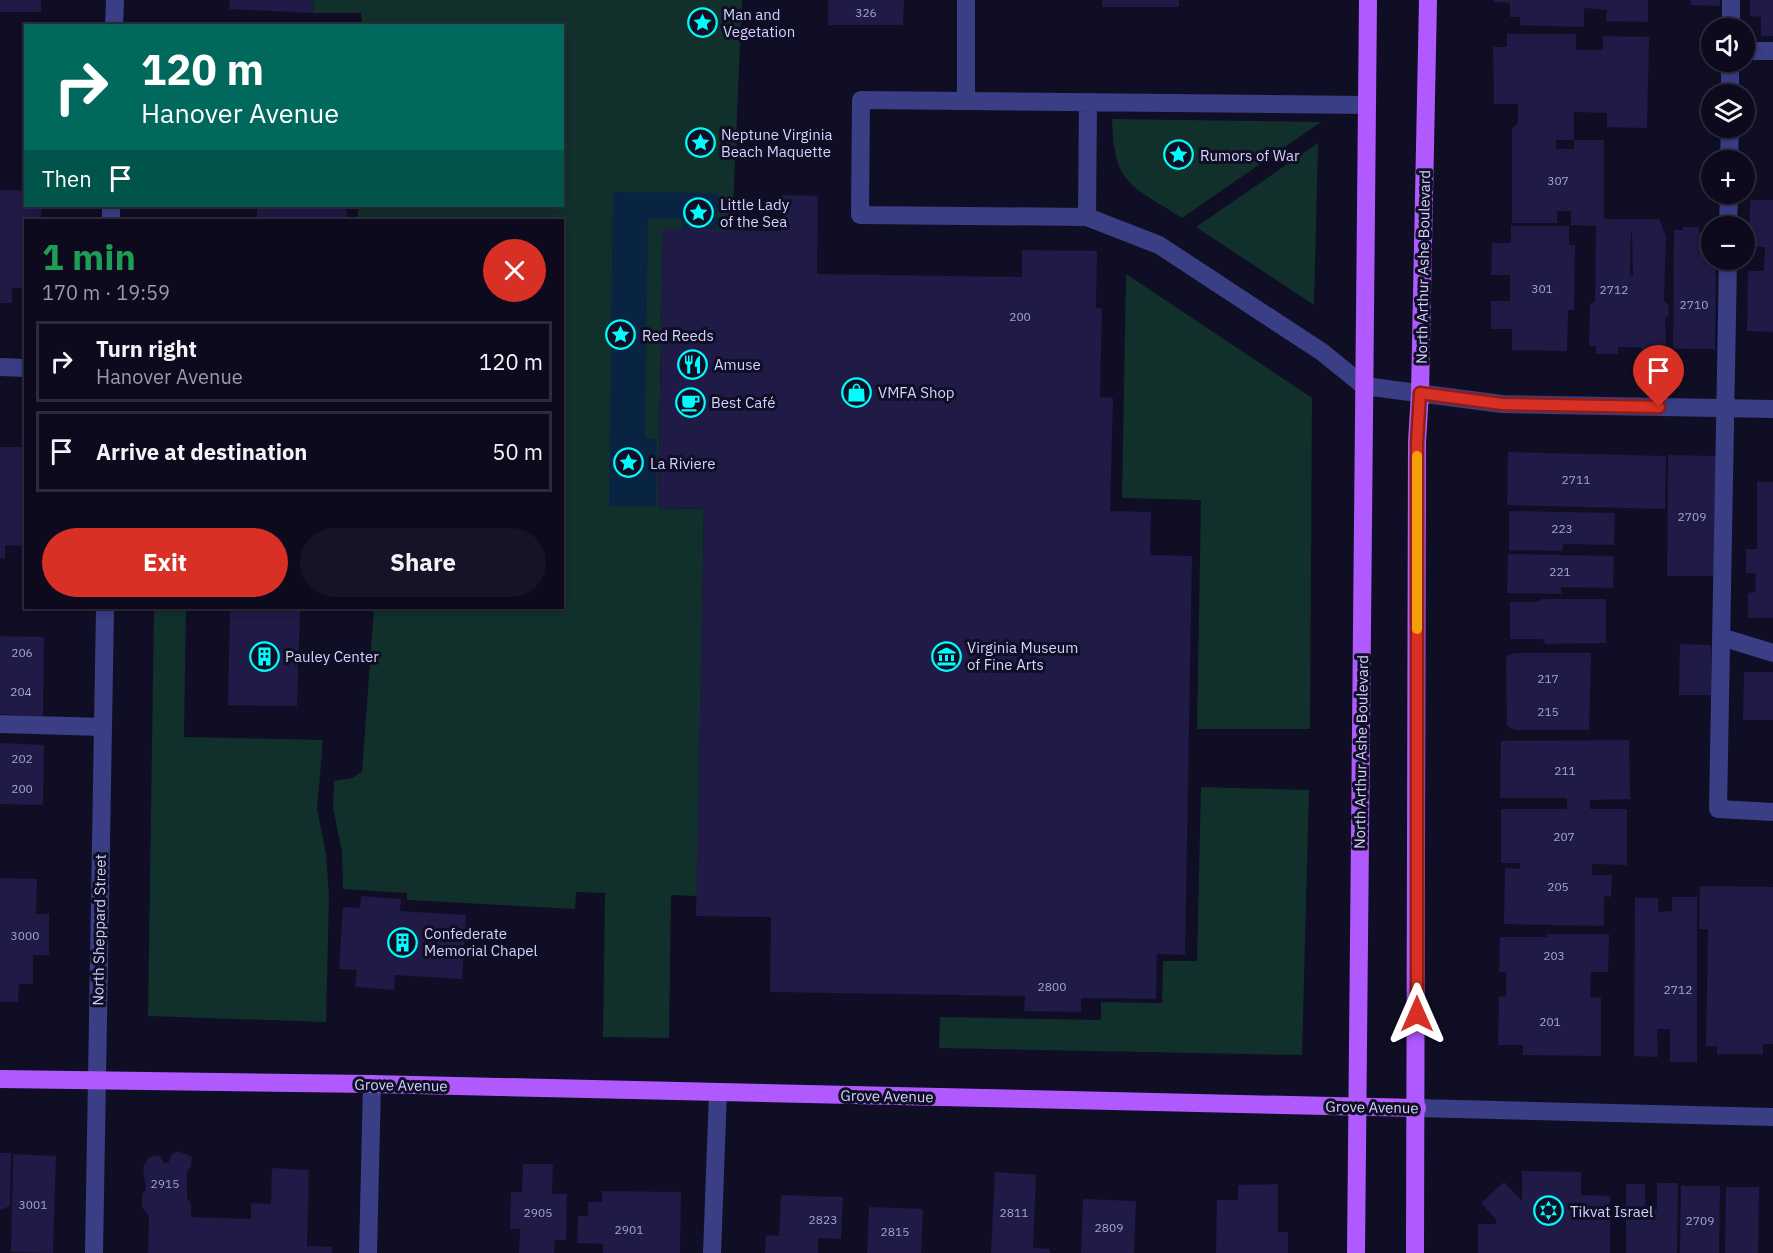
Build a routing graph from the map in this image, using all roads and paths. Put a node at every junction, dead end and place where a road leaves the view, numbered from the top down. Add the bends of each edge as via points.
1 (115, 0) edge
2 (966, 0) edge
3 (1368, 0) edge
4 (1428, 0) edge
5 (1731, 0) edge
6 (1731, 18) edge
7 (114, 24) edge
8 (1755, 51) edge
9 (1773, 51) edge
10 (966, 100) junction
11 (1088, 102) junction
12 (1367, 105) junction
13 (1087, 217) junction
14 (1728, 270) edge
15 (0, 367) edge
16 (24, 368) edge
17 (1364, 386) junction
18 (1420, 393) junction
19 (1726, 409) junction
20 (1773, 409) edge
21 (105, 609) edge
22 (1721, 637) junction
23 (1773, 653) edge
24 (0, 724) edge
25 (103, 727) junction
26 (1773, 812) edge
27 (0, 1079) edge
28 (97, 1080) junction
29 (372, 1084) junction
30 (718, 1092) junction
31 (1358, 1107) junction
32 (1417, 1108) junction
33 (1773, 1118) edge
34 (94, 1253) edge
35 (368, 1253) edge
36 (385, 1253) edge
37 (712, 1253) edge
38 (1356, 1253) edge
39 (1415, 1253) edge

1 - 7 street
2 - 10 street
3 - 12 main road, North Arthur Ashe Boulevard
4 - 18 main road, North Arthur Ashe Boulevard
5 - 6 street
8 - 9 street
10 - 11 street
10 - 13 street via 861,100 860,215
11 - 12 street
11 - 13 street
12 - 17 main road, North Arthur Ashe Boulevard
13 - 17 street via 1159,244 1323,352
14 - 19 street
15 - 16 street
17 - 18 street
17 - 31 main road, North Arthur Ashe Boulevard
18 - 19 street via 1502,404
18 - 32 main road, North Arthur Ashe Boulevard
19 - 20 street
19 - 22 street
21 - 25 street, North Sheppard Street
22 - 23 street
22 - 26 street via 1718,809
24 - 25 street
25 - 28 street, North Sheppard Street
27 - 28 main road, Grove Avenue
28 - 29 main road, Grove Avenue
28 - 34 street, North Sheppard Street
29 - 30 main road, Grove Avenue
29 - 35 street
30 - 31 main road, Grove Avenue
30 - 37 street
31 - 32 main road, Grove Avenue
31 - 38 main road, North Arthur Ashe Boulevard
32 - 33 street, Grove Avenue
32 - 39 main road, North Arthur Ashe Boulevard
35 - 36 street

